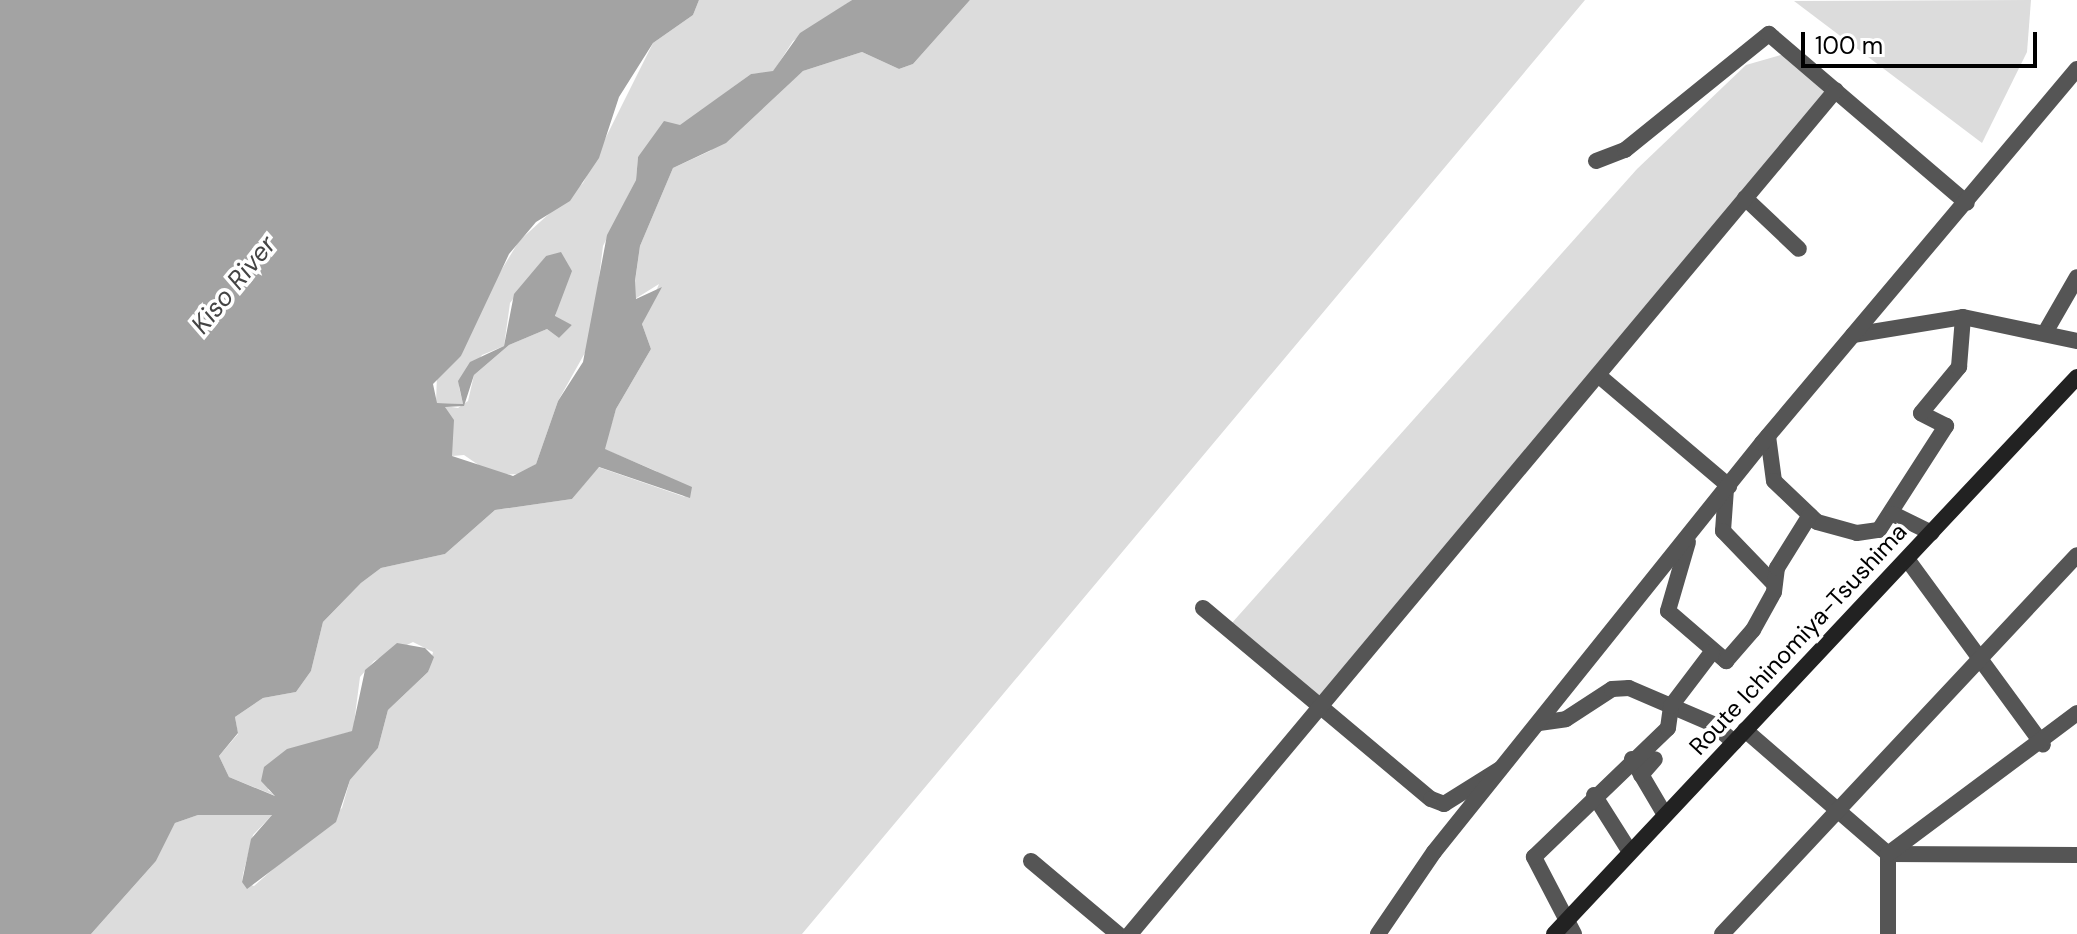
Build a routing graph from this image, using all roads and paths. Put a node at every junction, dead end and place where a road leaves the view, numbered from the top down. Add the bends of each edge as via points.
1 (2077, 69) edge
2 (1836, 90) junction
3 (1596, 161) dead end
4 (1745, 198) junction
5 (1967, 203) junction
6 (1799, 249) dead end
7 (2077, 277) edge
8 (1963, 317) junction
9 (2046, 331) junction
10 (1853, 335) junction
11 (2077, 341) edge
12 (1598, 375) junction
13 (2077, 377) edge
14 (1768, 436) junction
15 (1728, 488) junction
16 (1893, 514) junction
17 (1810, 515) junction
18 (1932, 533) junction
19 (1689, 538) junction
20 (2077, 555) edge
21 (1907, 559) junction
22 (1774, 584) junction
23 (1203, 608) dead end
24 (1712, 652) junction
25 (1981, 658) junction
26 (1320, 706) junction
27 (1671, 706) junction
28 (2074, 719) edge
29 (1539, 723) junction
30 (1740, 736) junction
31 (2043, 745) junction
32 (1632, 759) junction
33 (1655, 759) dead end
34 (1502, 768) junction
35 (1641, 775) junction
36 (1594, 795) junction
37 (1838, 810) junction
38 (1665, 815) junction
39 (1630, 852) junction
40 (1888, 854) junction
41 (2077, 855) edge
42 (1031, 861) dead end
43 (1570, 927) edge
44 (1118, 934) edge
45 (1130, 934) edge
46 (1378, 934) edge
47 (1554, 934) edge
48 (1722, 934) edge
49 (1888, 934) edge

1 - 5 street
2 - 3 street via 1769,34 1625,150
2 - 4 street
2 - 5 street
4 - 6 street
4 - 12 street
5 - 10 street
7 - 9 street
8 - 9 street
8 - 10 street
8 - 16 street via 1959,367 1921,413 1946,426
9 - 11 street
10 - 14 street
12 - 15 street
12 - 26 street
13 - 18 main road, Route Ichinomiya-Tsushima
14 - 15 street
14 - 17 street via 1774,481
15 - 19 street
15 - 22 street via 1723,531
16 - 17 street via 1868,533
16 - 18 street
17 - 22 street
18 - 21 main road, Route Ichinomiya-Tsushima
19 - 24 street via 1668,611
19 - 29 street
20 - 25 street
21 - 25 street
21 - 30 main road, Route Ichinomiya-Tsushima
22 - 24 street via 1753,630 1726,661
23 - 26 street
24 - 27 street
25 - 31 street
25 - 37 street
26 - 34 street via 1444,804
26 - 45 street
27 - 29 street via 1612,689 1566,719
27 - 30 street
27 - 32 street via 1668,728
28 - 31 street
29 - 34 street
30 - 37 street
30 - 38 main road, Route Ichinomiya-Tsushima
31 - 40 street
32 - 35 street
32 - 36 street
33 - 35 street
34 - 46 street
35 - 38 street
36 - 39 street
36 - 43 street via 1558,841 1534,857
37 - 40 street
37 - 48 street
38 - 39 main road, Route Ichinomiya-Tsushima
39 - 43 main road, Route Ichinomiya-Tsushima
40 - 41 street
40 - 49 street
42 - 44 street
43 - 47 main road, Route Ichinomiya-Tsushima

